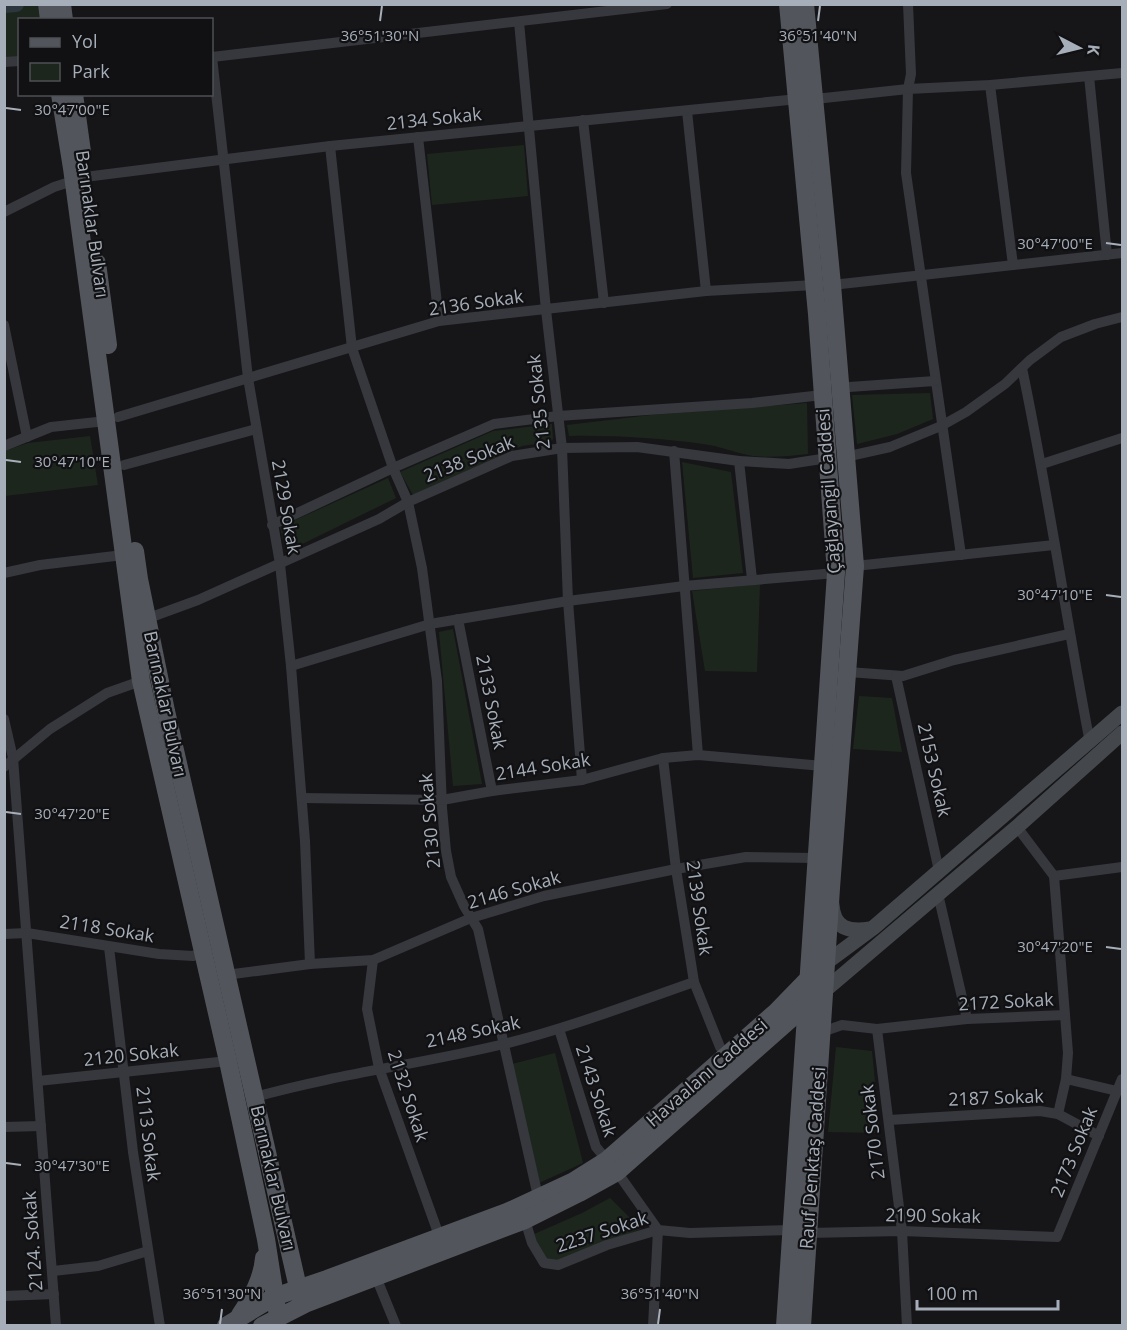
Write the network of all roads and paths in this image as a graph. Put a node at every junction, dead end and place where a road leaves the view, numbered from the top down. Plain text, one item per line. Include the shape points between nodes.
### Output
1 (667, 4) edge
2 (788, 4) edge
3 (805, 4) edge
4 (908, 4) edge
5 (519, 22) junction
6 (213, 57) edge
7 (213, 67) edge
8 (1122, 73) edge
9 (1089, 76) junction
10 (990, 85) junction
11 (908, 89) junction
12 (60, 96) edge
13 (74, 96) edge
14 (807, 99) junction
15 (687, 111) junction
16 (583, 120) junction
17 (528, 127) junction
18 (418, 137) junction
19 (330, 146) junction
20 (222, 159) junction
21 (79, 178) junction
22 (4, 212) edge
23 (1122, 253) edge
24 (1107, 255) junction
25 (1013, 265) junction
26 (921, 275) junction
27 (823, 285) junction
28 (706, 291) junction
29 (604, 303) junction
30 (546, 310) junction
31 (1122, 317) edge
32 (439, 321) junction
33 (4, 325) edge
34 (352, 348) junction
35 (1022, 368) junction
36 (249, 378) junction
37 (935, 381) junction
38 (849, 387) dead end
39 (822, 394) junction
40 (558, 416) junction
41 (112, 419) junction
42 (941, 426) junction
43 (256, 429) junction
44 (27, 437) junction
45 (1122, 438) edge
46 (4, 446) edge
47 (562, 448) junction
48 (674, 451) junction
49 (837, 458) junction
50 (739, 461) junction
51 (1042, 464) junction
52 (124, 465) junction
53 (393, 468) junction
54 (408, 502) junction
55 (272, 525) junction
56 (1054, 545) junction
57 (123, 555) junction
58 (961, 555) junction
59 (280, 564) junction
60 (855, 566) junction
61 (4, 573) edge
62 (836, 573) junction
63 (752, 579) junction
64 (684, 586) junction
65 (568, 602) junction
66 (146, 619) junction
67 (458, 619) junction
68 (430, 624) junction
69 (1069, 634) junction
70 (291, 666) junction
71 (848, 672) junction
72 (896, 676) junction
73 (141, 681) junction
74 (1122, 714) edge
75 (4, 719) edge
76 (1122, 733) edge
77 (1090, 743) junction
78 (698, 754) junction
79 (13, 758) junction
80 (663, 758) junction
81 (823, 766) junction
82 (4, 767) edge
83 (582, 780) junction
84 (492, 791) junction
85 (302, 798) junction
86 (442, 800) junction
87 (1017, 827) junction
88 (816, 858) junction
89 (1122, 867) edge
90 (676, 869) junction
91 (939, 871) junction
92 (1054, 876) junction
93 (831, 888) junction
94 (938, 894) junction
95 (471, 918) junction
96 (873, 928) junction
97 (27, 933) junction
98 (4, 934) edge
99 (810, 945) junction
100 (109, 947) junction
101 (204, 952) junction
102 (373, 960) junction
103 (827, 962) junction
104 (310, 964) junction
105 (850, 971) junction
106 (226, 975) junction
107 (807, 979) junction
108 (694, 982) junction
109 (824, 991) junction
110 (806, 1005) junction
111 (777, 1011) junction
112 (1065, 1015) junction
113 (967, 1019) junction
114 (559, 1029) junction
115 (877, 1029) junction
116 (772, 1034) junction
117 (822, 1035) junction
118 (503, 1044) junction
119 (803, 1051) junction
120 (727, 1056) junction
121 (228, 1061) junction
122 (379, 1068) junction
123 (124, 1072) junction
124 (1066, 1079) junction
125 (1122, 1079) edge
126 (38, 1082) junction
127 (1117, 1091) junction
128 (255, 1097) junction
129 (1058, 1114) junction
130 (889, 1120) junction
131 (41, 1126) junction
132 (4, 1127) edge
133 (1099, 1136) junction
134 (612, 1166) junction
135 (540, 1205) junction
136 (525, 1220) junction
137 (658, 1230) junction
138 (902, 1231) junction
139 (800, 1232) junction
140 (1057, 1238) joint
141 (266, 1239) junction
142 (442, 1244) junction
143 (148, 1251) junction
144 (292, 1261) junction
145 (53, 1271) junction
146 (376, 1277) junction
147 (327, 1279) junction
148 (54, 1294) junction
149 (4, 1296) edge
150 (274, 1297) junction
151 (300, 1297) junction
152 (270, 1321) edge
153 (232, 1322) edge
154 (56, 1326) edge
155 (160, 1326) edge
156 (396, 1326) edge
157 (653, 1326) edge
158 (785, 1326) edge
159 (802, 1326) edge
160 (907, 1326) edge

1 - 5 street
2 - 14 main road, Çağlayangil Caddesi
3 - 14 main road, Çağlayangil Caddesi
4 - 11 street
5 - 6 street
5 - 17 street, 2135 Sokak
7 - 20 street, 2129 Sokak
8 - 9 street, 2134 Sokak
9 - 10 street, 2134 Sokak
9 - 24 street
10 - 11 street, 2134 Sokak
10 - 25 street
11 - 14 street, 2134 Sokak
11 - 26 street via 906,173
12 - 21 main road
13 - 21 main road, Barınaklar Bulvarı
14 - 15 street, 2134 Sokak
14 - 27 main road, Çağlayangil Caddesi
15 - 16 street, 2134 Sokak
15 - 28 street
16 - 17 street, 2134 Sokak
16 - 29 street
17 - 18 street, 2134 Sokak
17 - 30 street, 2135 Sokak
18 - 19 street, 2134 Sokak
18 - 32 street
19 - 20 street, 2134 Sokak
19 - 34 street, 2130 Sokak
20 - 21 street, 2134 Sokak
20 - 36 street, 2129 Sokak
21 - 22 street, 2134 Sokak
21 - 41 main road, Barınaklar Bulvarı
23 - 24 street, 2136 Sokak
24 - 25 street, 2136 Sokak
25 - 26 street, 2136 Sokak
26 - 27 street, 2136 Sokak
26 - 37 street
27 - 28 street, 2136 Sokak
27 - 39 main road, Çağlayangil Caddesi
27 - 49 main road, Çağlayangil Caddesi
28 - 29 street, 2136 Sokak
29 - 30 street, 2136 Sokak
30 - 32 street, 2136 Sokak
30 - 40 street, 2135 Sokak
31 - 35 street, 2138 Sokak via 1062,337
32 - 34 street, 2136 Sokak
33 - 44 street
34 - 36 street, 2136 Sokak
34 - 53 street, 2130 Sokak
35 - 42 street, 2138 Sokak via 966,412
35 - 51 street
36 - 41 street, 2136 Sokak
36 - 43 street, 2129 Sokak
37 - 38 street
37 - 42 street
39 - 40 street via 752,403
39 - 49 main road, Çağlayangil Caddesi
40 - 47 street, 2135 Sokak
40 - 53 street via 494,424
41 - 44 street, 2136 Sokak via 51,427
41 - 52 main road, Barınaklar Bulvarı
41 - 57 main road, Barınaklar Bulvarı
42 - 49 street, 2138 Sokak via 890,447
42 - 58 street
43 - 52 street
43 - 55 street, 2129 Sokak
44 - 46 street, 2136 Sokak
45 - 51 street
47 - 48 street, 2138 Sokak via 637,447
47 - 54 street, 2138 Sokak via 512,456
47 - 65 street, 2135 Sokak
48 - 50 street, 2138 Sokak
48 - 64 street
49 - 50 street, 2138 Sokak via 789,464
49 - 60 main road, Çağlayangil Caddesi
49 - 62 main road, Çağlayangil Caddesi
50 - 63 street
51 - 56 street
52 - 66 main road, Barınaklar Bulvarı
53 - 54 street, 2130 Sokak
53 - 55 street
54 - 59 street, 2138 Sokak
54 - 68 street, 2130 Sokak
55 - 59 street, 2129 Sokak
56 - 58 street
56 - 69 street
57 - 61 street
57 - 73 main road, Barınaklar Bulvarı
58 - 60 street
59 - 66 street, 2138 Sokak
59 - 70 street, 2129 Sokak
60 - 71 main road, Çağlayangil Caddesi
62 - 63 street
62 - 81 main road, Çağlayangil Caddesi
63 - 64 street
64 - 65 street
64 - 78 street
65 - 67 street
65 - 83 street, 2135 Sokak
66 - 106 main road, Barınaklar Bulvarı
67 - 68 street
67 - 84 street, 2133 Sokak
68 - 70 street
68 - 86 street, 2130 Sokak
69 - 72 street
69 - 77 street
70 - 85 street, 2129 Sokak
71 - 72 street
71 - 93 main road, Çağlayangil Caddesi
72 - 91 street, 2153 Sokak
73 - 79 street via 107,693
73 - 101 main road, Barınaklar Bulvarı
74 - 77 street, Havaalanı Caddesi
75 - 79 street, 2124. Sokak
76 - 87 street, Havaalanı Caddesi
77 - 91 street, Havaalanı Caddesi
78 - 80 street, 2144 Sokak
78 - 81 street, 2144 Sokak
79 - 82 street
79 - 97 street, 2124. Sokak
80 - 83 street, 2144 Sokak
80 - 90 street, 2139 Sokak
81 - 88 main road, Çağlayangil Caddesi
83 - 84 street, 2144 Sokak
84 - 86 street, 2144 Sokak
85 - 86 street, 2144 Sokak
85 - 104 street, 2129 Sokak
86 - 95 street, 2130 Sokak via 451,877
87 - 92 street
87 - 94 street, Havaalanı Caddesi
88 - 90 street, 2146 Sokak via 746,857
88 - 99 main road, Çağlayangil Caddesi
89 - 92 street
90 - 95 street, 2146 Sokak via 544,896
90 - 108 street, 2139 Sokak
91 - 96 street, Havaalanı Caddesi
92 - 112 street, 2172 Sokak
93 - 96 street via 833,915 841,926 851,931
93 - 103 main road, Çağlayangil Caddesi
94 - 105 street, Havaalanı Caddesi
94 - 113 street
95 - 102 street, 2146 Sokak
95 - 118 street, 2130 Sokak via 478,928
96 - 103 street, Havaalanı Caddesi
97 - 98 street, 2118 Sokak
97 - 100 street, 2118 Sokak
97 - 126 street, 2124. Sokak
99 - 107 main road, Çağlayangil Caddesi
99 - 111 main road
100 - 101 street, 2118 Sokak via 193,956
100 - 123 street, 2113 Sokak
101 - 121 main road, Barınaklar Bulvarı
102 - 104 street, 2146 Sokak
102 - 122 street, 2132 Sokak via 367,1009
103 - 107 main road, Havaalanı Caddesi
103 - 109 main road, Çağlayangil Caddesi
104 - 106 street, 2146 Sokak
105 - 109 street, Havaalanı Caddesi
105 - 117 street via 831,1000
106 - 128 main road, Barınaklar Bulvarı
107 - 110 main road, Rauf Denktaş Caddesi
107 - 111 main road, Havaalanı Caddesi
108 - 114 street, 2148 Sokak
108 - 120 street, 2139 Sokak
109 - 110 main road, Havaalanı Caddesi
109 - 117 main road, Rauf Denktaş Caddesi
110 - 116 main road, Havaalanı Caddesi
110 - 119 main road, Rauf Denktaş Caddesi
111 - 120 main road, Havaalanı Caddesi
112 - 113 street, 2172 Sokak
112 - 124 street
113 - 115 street, 2172 Sokak
114 - 118 street, 2148 Sokak
114 - 134 street, 2143 Sokak via 596,1147
115 - 117 street, 2172 Sokak via 842,1025
115 - 130 street, 2170 Sokak
116 - 119 main road via 791,1035
116 - 134 main road, Havaalanı Caddesi
117 - 139 main road, Rauf Denktaş Caddesi
118 - 122 street, 2148 Sokak
118 - 135 street, 2130 Sokak
119 - 139 main road, Rauf Denktaş Caddesi
120 - 134 main road, Havaalanı Caddesi
121 - 123 street, 2120 Sokak
121 - 141 main road, Barınaklar Bulvarı
122 - 128 street, 2148 Sokak
122 - 142 street, 2132 Sokak
123 - 126 street, 2120 Sokak
123 - 143 street, 2113 Sokak
124 - 127 street
124 - 129 street
125 - 127 street, 2173 Sokak
126 - 131 street, 2124. Sokak
127 - 133 street, 2173 Sokak
128 - 144 main road, Barınaklar Bulvarı
129 - 130 street, 2187 Sokak via 1040,1111
129 - 133 street, 2187 Sokak
130 - 138 street, 2170 Sokak
131 - 132 street
131 - 145 street, 2124. Sokak
133 - 140 street, 2173 Sokak
134 - 135 main road, Havaalanı Caddesi via 572,1182
134 - 137 street, 2143 Sokak
135 - 136 main road, Havaalanı Caddesi
135 - 142 main road, Havaalanı Caddesi
136 - 137 street, 2237 Sokak via 544,1263 558,1265
136 - 142 main road, Havaalanı Caddesi
137 - 139 street, 2237 Sokak
137 - 157 street
138 - 139 street, 2190 Sokak
138 - 140 street, 2190 Sokak
138 - 160 street, 2170 Sokak
139 - 158 main road, Rauf Denktaş Caddesi
139 - 159 main road, Rauf Denktaş Caddesi
141 - 150 main road
141 - 153 main road via 260,1278
142 - 146 main road, Havaalanı Caddesi
142 - 147 main road, Havaalanı Caddesi
143 - 145 street via 98,1266
143 - 155 street, 2113 Sokak
144 - 147 main road via 307,1278
144 - 151 main road, Barınaklar Bulvarı
145 - 148 street, 2124. Sokak
146 - 151 main road, Havaalanı Caddesi
146 - 156 street
147 - 151 main road, Havaalanı Caddesi
148 - 149 street
148 - 154 street, 2124. Sokak
150 - 151 main road, Havaalanı Caddesi
150 - 152 main road
150 - 153 main road, Havaalanı Caddesi
151 - 152 main road, Havaalanı Caddesi

